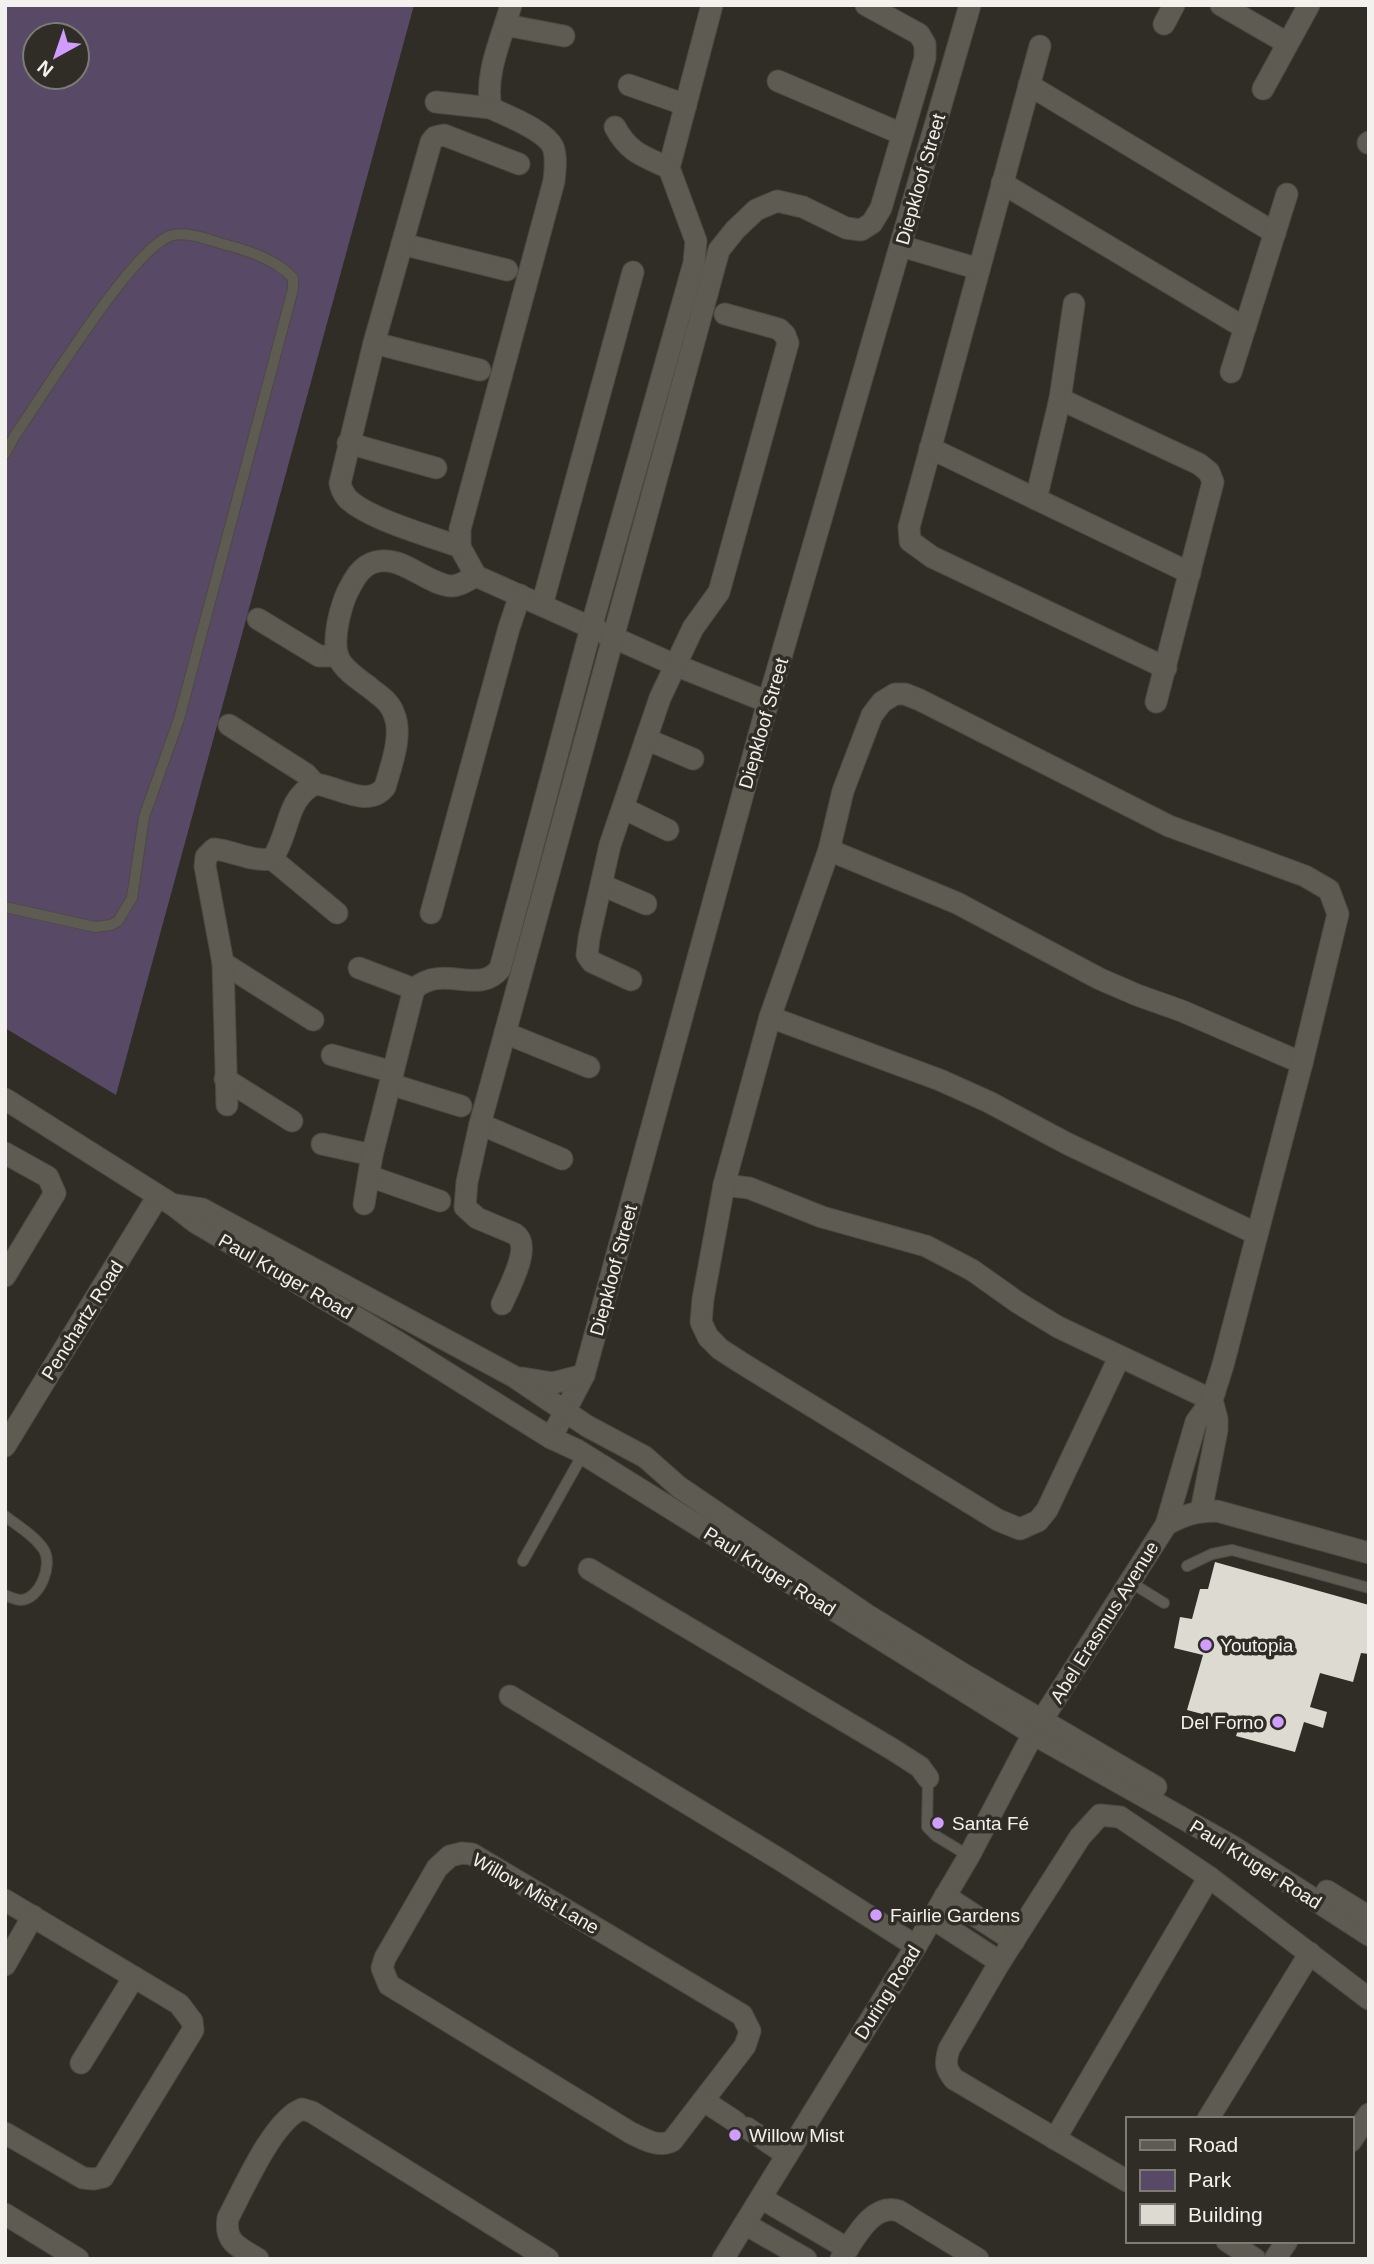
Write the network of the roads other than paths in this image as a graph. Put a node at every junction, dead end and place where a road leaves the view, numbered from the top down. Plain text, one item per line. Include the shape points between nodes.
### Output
1 (866, 5) edge
2 (970, 5) edge
3 (1221, 5) edge
4 (1309, 5) edge
5 (708, 6) edge
6 (508, 15) edge
7 (565, 36) dead end
8 (1287, 43) junction
9 (1040, 46) dead end
10 (778, 81) dead end
11 (629, 85) dead end
12 (1029, 85) junction
13 (1263, 89) dead end
14 (436, 102) dead end
15 (686, 105) junction
16 (491, 108) junction
17 (615, 127) dead end
18 (902, 134) junction
19 (519, 164) dead end
20 (669, 168) junction
21 (1002, 183) junction
22 (1287, 194) dead end
23 (1275, 233) junction
24 (402, 244) junction
25 (901, 246) junction
26 (979, 269) junction
27 (506, 270) dead end
28 (633, 272) dead end
29 (1074, 304) dead end
30 (724, 314) dead end
31 (1245, 328) junction
32 (374, 343) junction
33 (480, 370) dead end
34 (1231, 372) dead end
35 (1060, 399) junction
36 (348, 443) junction
37 (930, 449) junction
38 (5, 454) edge
39 (436, 468) dead end
40 (1036, 499) junction
41 (460, 547) junction
42 (1190, 573) junction
43 (475, 576) junction
44 (520, 595) junction
45 (542, 605) junction
46 (258, 619) dead end
47 (591, 628) junction
48 (613, 636) junction
49 (338, 656) junction
50 (675, 664) junction
51 (1166, 668) junction
52 (768, 702) junction
53 (1156, 702) dead end
54 (229, 725) dead end
55 (646, 739) junction
56 (692, 759) dead end
57 (315, 784) junction
58 (623, 808) junction
59 (668, 830) dead end
60 (829, 850) junction
61 (272, 859) junction
62 (602, 885) junction
63 (646, 904) dead end
64 (5, 907) edge
65 (337, 913) dead end
66 (430, 913) dead end
67 (223, 963) junction
68 (359, 968) dead end
69 (631, 980) dead end
70 (414, 989) junction
71 (770, 1017) junction
72 (313, 1020) dead end
73 (505, 1033) junction
74 (332, 1055) dead end
75 (1302, 1063) junction
76 (589, 1067) dead end
77 (392, 1078) junction
78 (225, 1079) junction
79 (5, 1099) edge
80 (227, 1105) dead end
81 (461, 1106) dead end
82 (292, 1121) dead end
83 (480, 1124) junction
84 (322, 1144) dead end
85 (5, 1153) edge
86 (372, 1155) junction
87 (562, 1159) dead end
88 (369, 1176) junction
89 (724, 1185) junction
90 (166, 1200) junction
91 (440, 1201) dead end
92 (364, 1204) dead end
93 (1256, 1234) junction
94 (5, 1276) edge
95 (502, 1304) dead end
96 (1119, 1358) junction
97 (513, 1376) junction
98 (584, 1376) junction
99 (1212, 1400) junction
100 (567, 1410) junction
101 (13, 1414) edge
102 (551, 1438) junction
103 (6, 1442) edge
104 (583, 1454) junction
105 (1201, 1511) junction
106 (5, 1516) edge
107 (1166, 1525) junction
108 (1369, 1553) edge
109 (523, 1561) dead end
110 (1187, 1566) dead end
111 (589, 1569) dead end
112 (1130, 1582) junction
113 (1369, 1588) edge
114 (6, 1597) edge
115 (1164, 1603) dead end
116 (510, 1696) dead end
117 (1037, 1727) junction
118 (929, 1778) joint
119 (969, 1856) junction
120 (1209, 1877) junction
121 (945, 1896) junction
122 (5, 1900) edge
123 (33, 1916) junction
124 (1369, 1916) edge
125 (932, 1918) junction
126 (1369, 1935) edge
127 (1014, 1941) junction
128 (916, 1946) junction
129 (1310, 1953) junction
130 (1000, 1962) junction
131 (5, 1965) edge
132 (134, 1977) junction
133 (1369, 1999) edge
134 (81, 2063) dead end
135 (704, 2101) junction
136 (1369, 2114) edge
137 (1209, 2117) edge
138 (5, 2133) edge
139 (1055, 2138) junction
140 (1353, 2138) edge
141 (787, 2155) junction
142 (1126, 2180) edge
143 (761, 2198) junction
144 (5, 2214) edge
145 (745, 2224) junction
146 (1230, 2243) edge
147 (1286, 2243) edge
148 (845, 2254) edge
149 (78, 2259) edge
150 (258, 2259) edge
151 (548, 2259) edge
152 (723, 2259) edge
153 (806, 2259) edge
154 (978, 2259) edge
155 (1255, 2259) edge
156 (1275, 2259) edge

1 - 18 street via 919,34 925,44
2 - 25 street, Diepkloof Street
3 - 8 street
4 - 8 street
5 - 15 street
6 - 7 street
6 - 16 street via 488,92
8 - 13 street
9 - 12 street
10 - 18 street
11 - 15 street
12 - 21 street
12 - 23 street
14 - 16 street
15 - 20 street
16 - 41 street via 539,134 552,145 556,161 460,529
17 - 20 street via 624,144
18 - 48 street via 881,208 861,230 846,228 803,206 777,201 757,210 719,250
19 - 24 street via 444,135 435,137
20 - 47 street via 696,241 694,263
21 - 26 street
21 - 31 street
22 - 23 street
23 - 31 street
24 - 27 street
24 - 32 street
25 - 26 street
25 - 52 street, Diepkloof Street
26 - 37 street
28 - 45 street
29 - 35 street
30 - 50 street via 779,329 788,344 719,592
31 - 34 street
32 - 33 street
32 - 36 street
35 - 40 street
35 - 42 street via 1209,472 1213,482
36 - 39 street
36 - 41 street via 340,483 348,500 367,512
37 - 40 street
37 - 51 street via 909,527 910,541 919,550
38 - 64 lane via 99,312 159,241 180,234 239,248 272,262 293,278 178,719 144,817 132,898 118,921 94,927
40 - 42 street
41 - 43 street
42 - 51 street
43 - 44 street
43 - 49 street via 449,586 391,562 376,561 362,569 345,597
44 - 45 street
44 - 66 street
45 - 47 street
46 - 49 street via 319,656
47 - 48 street
47 - 70 street via 500,969 485,980 425,979
48 - 50 street
48 - 73 street
49 - 57 street via 385,699 398,728 380,793 361,797
50 - 52 street
50 - 55 street
51 - 53 street
52 - 98 street, Diepkloof Street
54 - 57 street
55 - 56 street
55 - 58 street
57 - 61 street via 303,789 294,802 284,838
58 - 59 street
58 - 62 street
60 - 71 street
60 - 75 street via 957,903 1100,979
60 - 75 street via 843,791 872,715 895,694 920,700 1169,826 1305,876 1329,890 1338,914
61 - 65 street
61 - 67 street via 214,849 206,857
62 - 63 street
62 - 69 street via 587,955 592,962
67 - 72 street
67 - 78 street
68 - 70 street
70 - 77 street
71 - 89 street
71 - 93 street via 940,1080
73 - 76 street
73 - 83 street
74 - 77 street
75 - 93 street
77 - 81 street
77 - 86 street
78 - 80 street
78 - 82 street
79 - 90 street, Paul Kruger Road
83 - 87 street
83 - 95 street via 465,1207 477,1218 520,1237 522,1243
84 - 86 street
85 - 94 street via 48,1177 55,1193
86 - 88 street
88 - 91 street
88 - 92 street
89 - 96 street via 749,1188 822,1217 926,1246 972,1270 1058,1327
89 - 96 street via 703,1299 701,1322 708,1337 740,1362 1010,1526 1029,1527 1047,1510
90 - 97 street, Paul Kruger Road via 202,1209
90 - 101 street, Penchartz Road
90 - 102 street, Paul Kruger Road
93 - 99 street
96 - 99 street
97 - 98 street via 553,1383
97 - 100 street, Paul Kruger Road
98 - 100 street, Diepkloof Street
99 - 105 street via 1217,1430
99 - 107 street via 1196,1422
100 - 102 street, Diepkloof Street
100 - 117 street, Paul Kruger Road via 645,1457 679,1487
101 - 103 street, Penchartz Road
102 - 104 street, Paul Kruger Road
104 - 109 lane
104 - 117 street, Paul Kruger Road
105 - 107 street, Abel Erasmus Avenue
105 - 108 street, Abel Erasmus Avenue via 1217,1511
106 - 114 lane via 32,1537 47,1557 45,1578 38,1589 20,1601
107 - 112 street, Abel Erasmus Avenue
110 - 113 lane via 1232,1550
111 - 118 street via 892,1749
112 - 115 lane
112 - 117 street, Abel Erasmus Avenue
116 - 128 street
117 - 119 street, During Road
117 - 124 street, Paul Kruger Road via 1114,1762
117 - 126 street, Paul Kruger Road
118 - 119 lane via 927,1827
119 - 121 street, During Road
120 - 127 street via 1120,1817 1100,1815 1080,1837
120 - 129 street
120 - 139 street
121 - 125 street, During Road
121 - 127 street
122 - 123 street
123 - 131 street
123 - 132 street
125 - 128 street, During Road
125 - 130 street
127 - 130 street
128 - 141 street, During Road
129 - 133 street
129 - 137 street
130 - 139 street via 949,2049 946,2070
132 - 134 street
132 - 138 street via 179,2004 193,2030 108,2171 94,2179 83,2178
135 - 135 street, Willow Mist Lane via 672,2141 649,2142 389,1985 385,1958 437,1868 450,1856 472,1854 742,2015 750,2031 748,2041
135 - 141 street
136 - 140 street
139 - 142 street
141 - 143 street, During Road
143 - 145 street, During Road
143 - 148 street
144 - 149 street
145 - 152 street, During Road
145 - 153 street
146 - 155 street
147 - 156 street
148 - 154 street via 875,2214 885,2208
150 - 151 street via 229,2239 228,2218 274,2135 286,2119 302,2109

